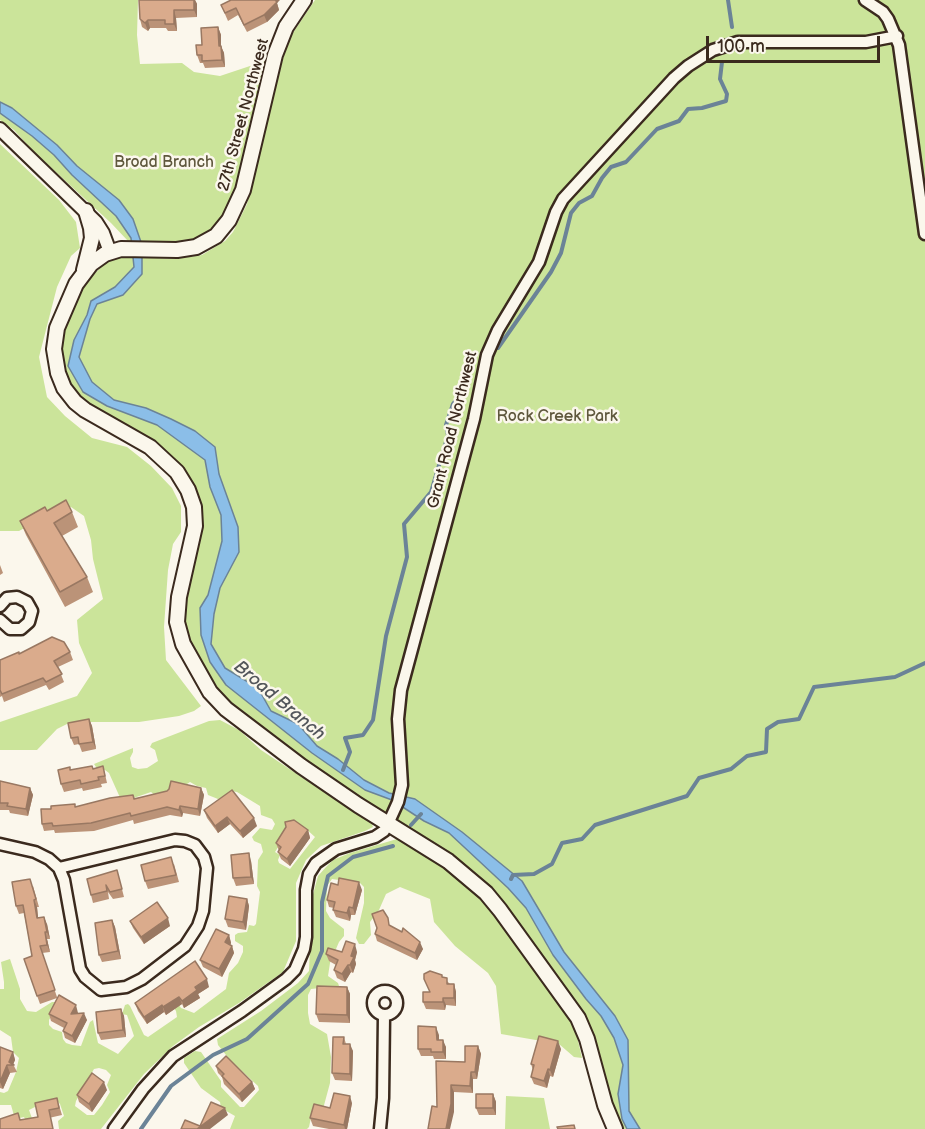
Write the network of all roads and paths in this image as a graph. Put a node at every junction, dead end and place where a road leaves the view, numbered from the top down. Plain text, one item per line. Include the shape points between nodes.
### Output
1 (304, 0) edge
2 (865, 0) edge
3 (897, 36) junction
4 (0, 129) edge
5 (86, 211) junction
6 (925, 234) edge
7 (110, 252) junction
8 (83, 274) junction
9 (0, 606) edge
10 (2, 626) edge
11 (388, 824) junction
12 (0, 844) edge
13 (59, 868) junction
14 (384, 1016) dead end
15 (114, 1129) edge
16 (380, 1129) edge
17 (615, 1129) edge

1 - 7 main road, 27th Street Northwest via 286,27 275,55 243,190 229,220 216,236 201,245 177,250 130,248
2 - 3 street via 883,12
3 - 6 street
3 - 11 street, Grant Road Northwest via 866,42 745,41 713,50 674,78 563,199 539,262 487,355 474,419 401,690 401,791
4 - 5 street
5 - 7 street via 100,227
5 - 8 main road via 92,238
7 - 8 main road via 94,261
8 - 11 main road via 57,328 54,349 58,373 75,402 150,447 177,472 188,490 195,526 177,616 186,651 210,692 226,709 310,773
9 - 10 street via 7,598 17,597 27,602 32,611 29,622 21,629
11 - 15 street via 375,837 336,849 316,862 306,890 304,949 295,970 173,1056
11 - 17 main road via 459,868 500,910 578,1018
12 - 13 street via 35,852
13 - 13 street via 162,842 175,840 195,845 207,868 198,927 185,946 142,979 126,987 101,990 80,969
14 - 16 street

